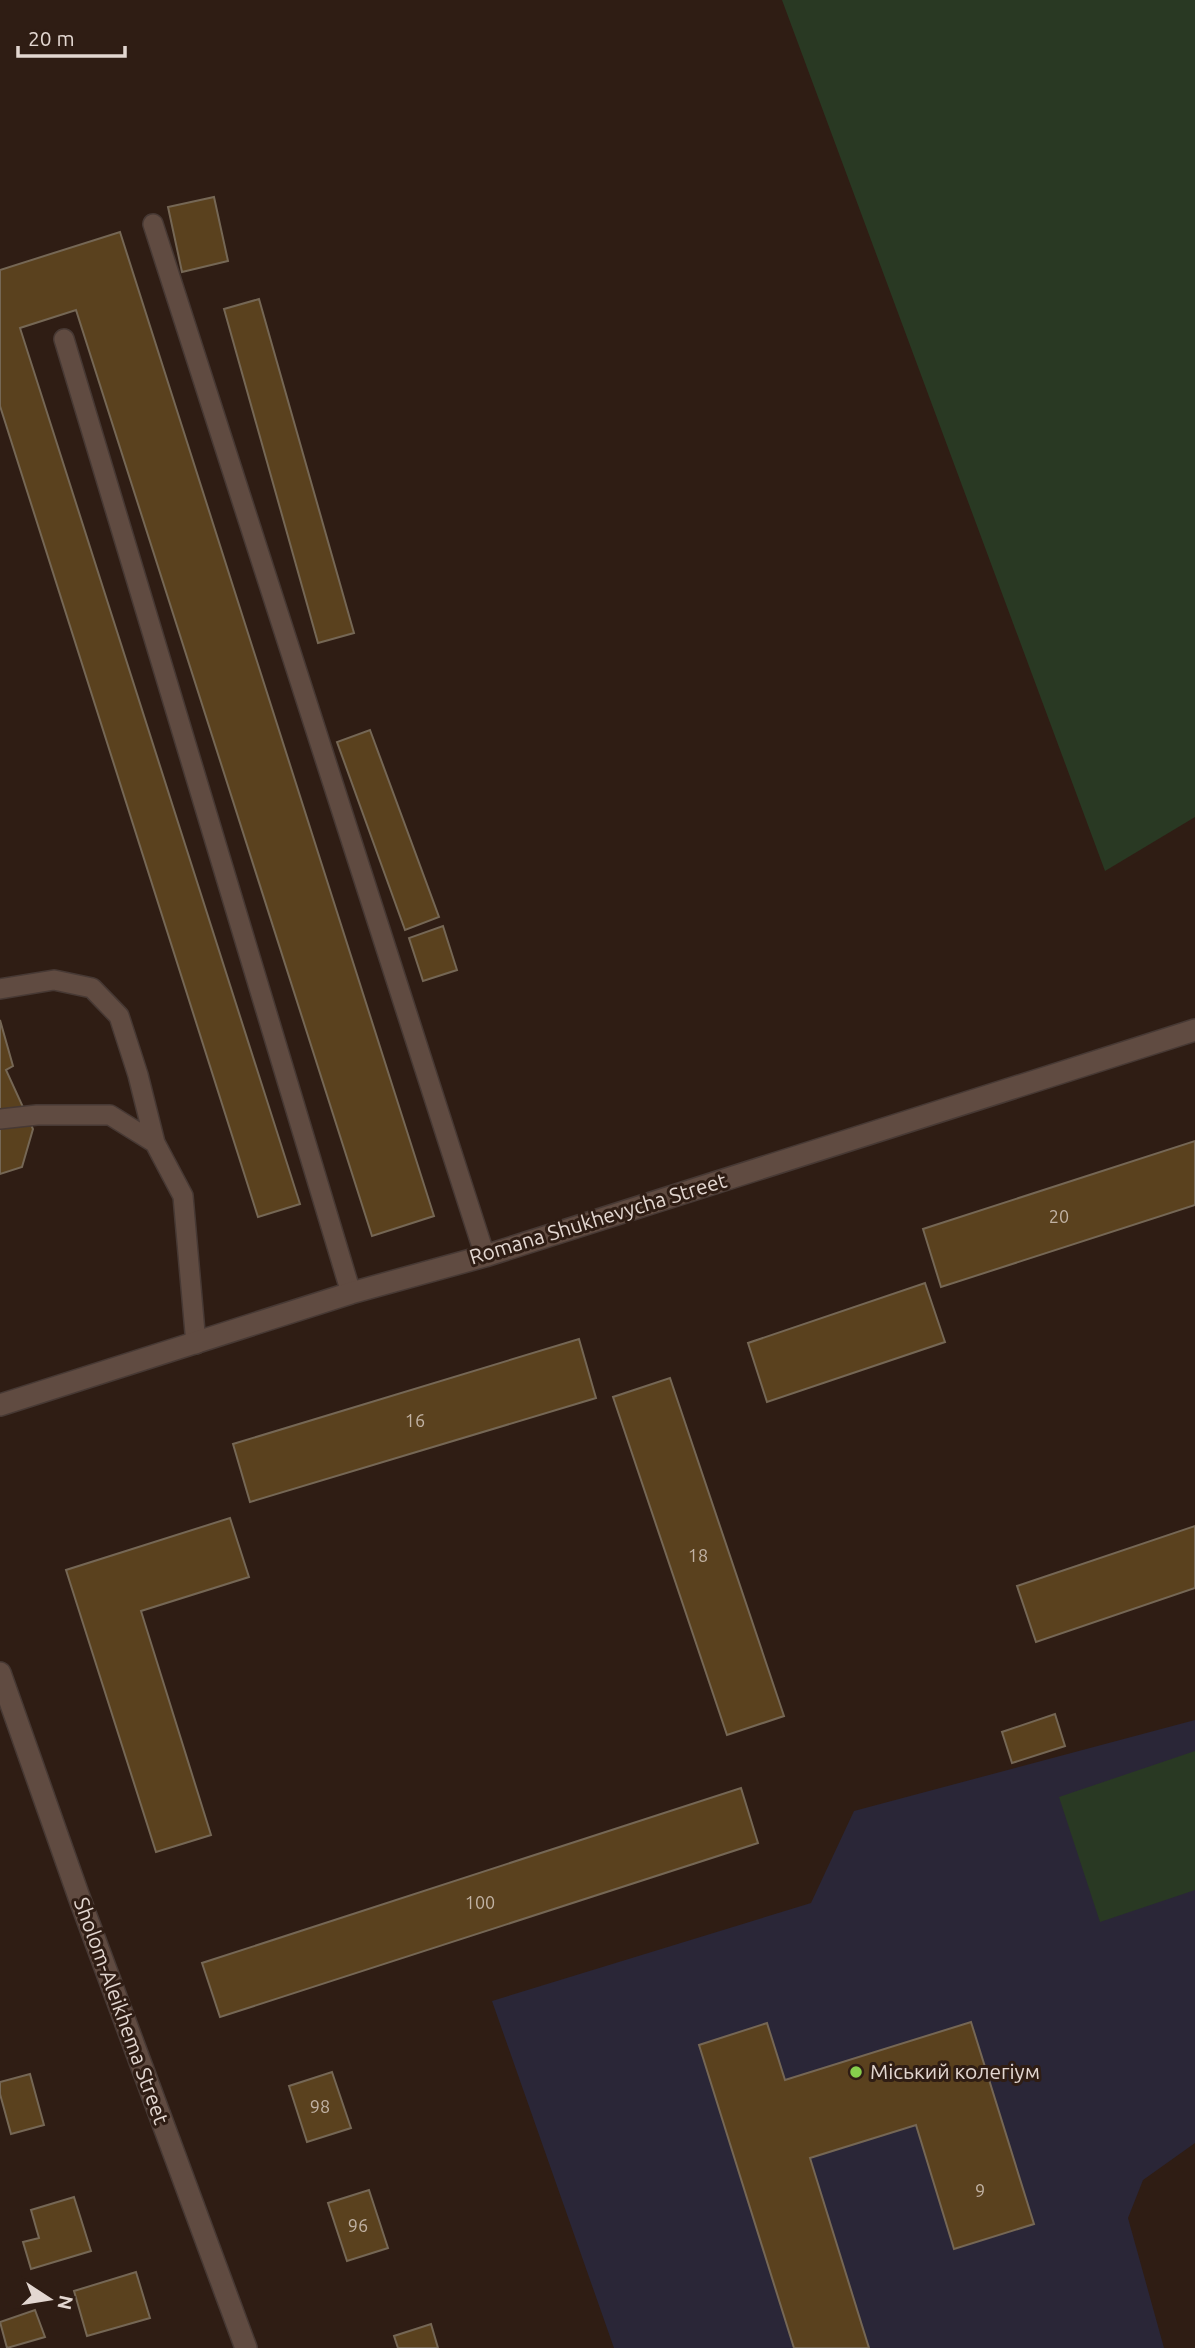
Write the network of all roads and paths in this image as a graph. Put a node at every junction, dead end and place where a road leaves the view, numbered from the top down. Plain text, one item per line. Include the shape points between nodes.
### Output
1 (153, 223) dead end
2 (65, 339) dead end
3 (0, 989) edge
4 (1195, 1030) edge
5 (0, 1119) edge
6 (155, 1143) junction
7 (485, 1256) junction
8 (351, 1293) junction
9 (196, 1345) junction
10 (0, 1405) edge
11 (0, 1673) edge
12 (246, 2348) edge

1 - 7 lane
2 - 8 lane
3 - 6 lane via 54,980 92,988 119,1016
4 - 7 street, Romana Shukhevycha Street
5 - 6 lane via 110,1115
6 - 9 lane via 183,1196
7 - 8 street, Romana Shukhevycha Street
8 - 9 street, Romana Shukhevycha Street
9 - 10 street, Romana Shukhevycha Street
11 - 12 street, Sholom-Aleikhema Street

